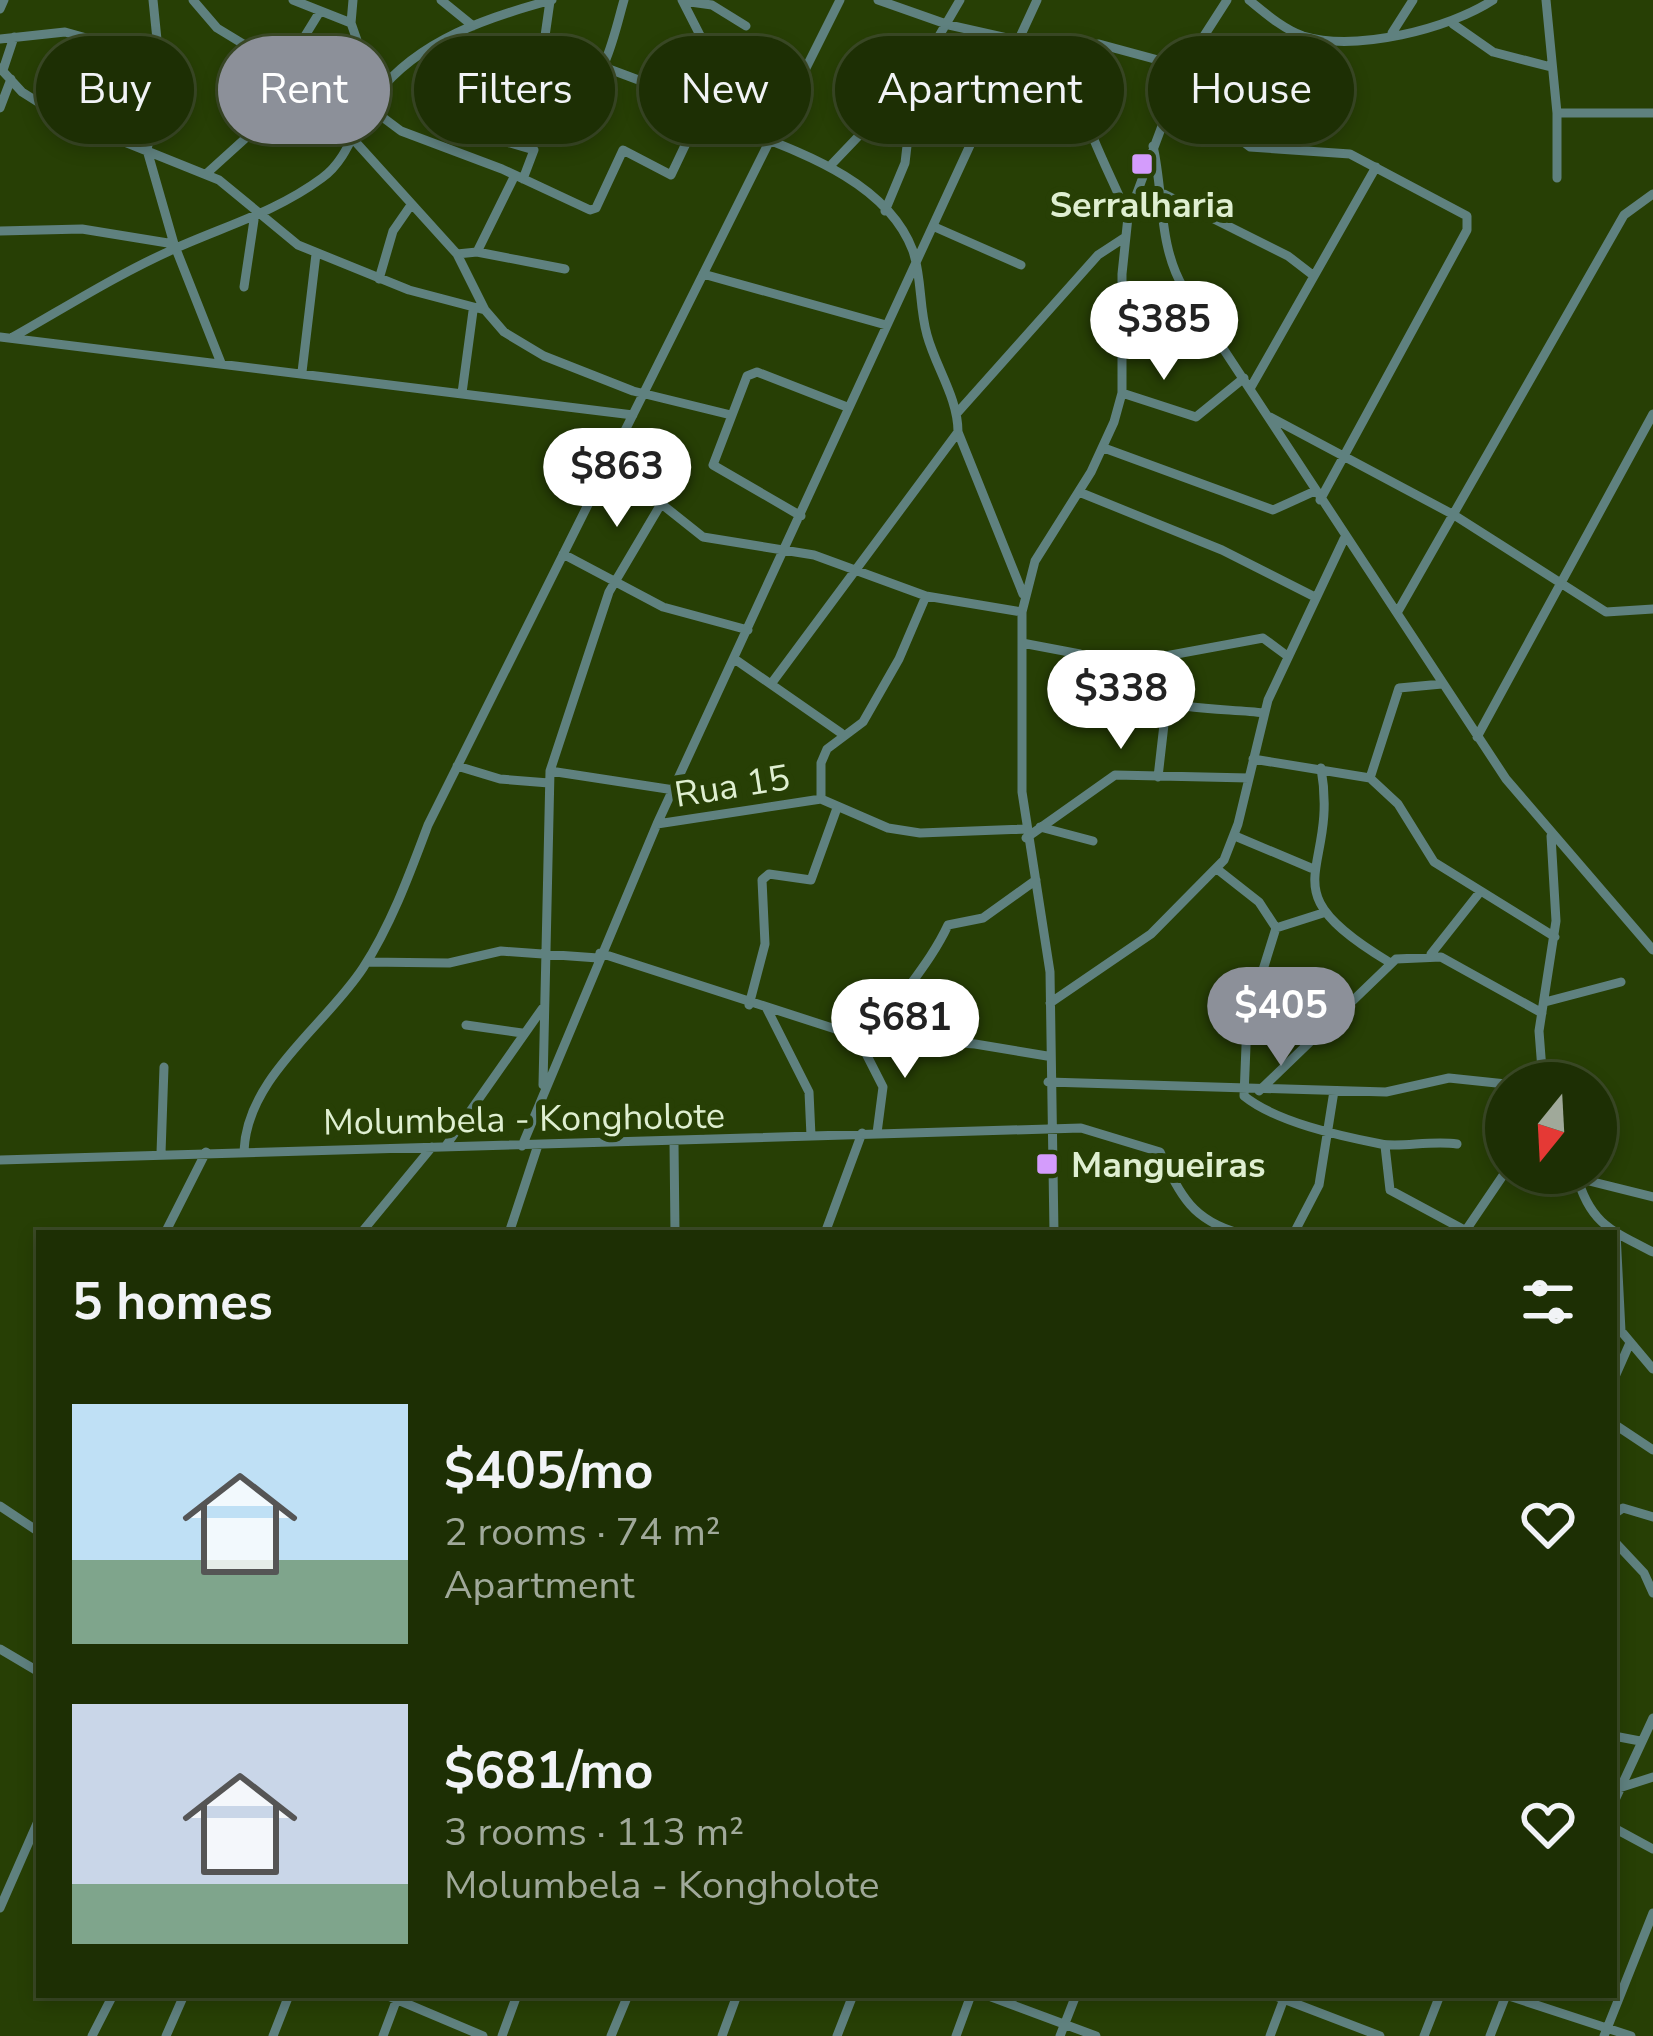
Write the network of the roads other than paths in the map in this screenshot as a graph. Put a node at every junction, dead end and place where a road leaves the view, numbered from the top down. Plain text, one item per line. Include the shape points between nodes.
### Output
1 (4, 0) edge
2 (153, 0) edge
3 (193, 0) edge
4 (293, 0) edge
5 (352, 0) edge
6 (440, 0) edge
7 (497, 0) edge
8 (551, 0) edge
9 (624, 0) edge
10 (682, 0) edge
11 (840, 0) edge
12 (878, 0) edge
13 (960, 0) edge
14 (1037, 0) edge
15 (1227, 0) edge
16 (1249, 0) edge
17 (1413, 0) edge
18 (1493, 0) edge
19 (1546, 0) edge
20 (0, 9) edge
21 (511, 11) junction
22 (319, 13) junction
23 (351, 23) junction
24 (1453, 24) junction
25 (949, 25) junction
26 (472, 26) junction
27 (746, 26) dead end
28 (1392, 33) junction
29 (79, 36) edge
30 (156, 36) edge
31 (231, 36) edge
32 (305, 36) edge
33 (356, 36) edge
34 (545, 36) edge
35 (611, 36) edge
36 (698, 36) edge
37 (942, 36) edge
38 (1002, 36) edge
39 (1023, 36) edge
40 (1204, 36) edge
41 (14, 38) junction
42 (0, 39) edge
43 (811, 54) edge
44 (1550, 67) junction
45 (5, 72) edge
46 (390, 81) edge
47 (0, 108) edge
48 (1557, 113) junction
49 (1653, 113) edge
50 (390, 123) edge
51 (148, 144) edge
52 (239, 144) edge
53 (347, 144) edge
54 (356, 144) edge
55 (514, 144) edge
56 (686, 144) edge
57 (764, 144) edge
58 (778, 144) edge
59 (851, 144) edge
60 (907, 144) edge
61 (975, 144) edge
62 (1098, 144) edge
63 (1152, 144) edge
64 (1152, 144) edge
65 (1246, 144) edge
66 (147, 149) junction
67 (830, 166) junction
68 (1376, 166) junction
69 (206, 173) junction
70 (519, 177) junction
71 (1557, 178) dead end
72 (1164, 194) junction
73 (1653, 194) edge
74 (411, 205) junction
75 (885, 212) junction
76 (1128, 217) junction
77 (255, 218) junction
78 (937, 228) junction
79 (0, 231) edge
80 (1124, 238) junction
81 (175, 246) junction
82 (477, 252) junction
83 (316, 254) junction
84 (458, 254) junction
85 (1021, 265) dead end
86 (917, 266) junction
87 (565, 269) dead end
88 (703, 274) junction
89 (1314, 276) junction
90 (379, 279) junction
91 (244, 287) dead end
92 (479, 310) junction
93 (886, 326) junction
94 (0, 337) edge
95 (13, 338) junction
96 (221, 363) junction
97 (302, 373) junction
98 (1247, 383) junction
99 (643, 392) junction
100 (462, 393) junction
101 (1122, 393) junction
102 (847, 407) junction
103 (958, 412) junction
104 (1653, 414) edge
105 (633, 415) junction
106 (731, 416) junction
107 (1270, 417) junction
108 (958, 432) junction
109 (1104, 448) junction
110 (1344, 453) junction
111 (610, 463) junction
112 (1079, 492) junction
113 (1318, 496) junction
114 (661, 504) junction
115 (1454, 515) junction
116 (801, 516) junction
117 (1344, 539) junction
118 (786, 550) junction
119 (563, 554) junction
120 (858, 568) junction
121 (615, 577) junction
122 (1563, 580) junction
123 (926, 596) junction
124 (1313, 596) junction
125 (1024, 597) junction
126 (1653, 609) edge
127 (1022, 612) junction
128 (1397, 614) junction
129 (748, 630) junction
130 (1022, 643) junction
131 (1286, 655) junction
132 (736, 660) junction
133 (1106, 667) junction
134 (771, 684) junction
135 (1442, 684) junction
136 (1166, 706) junction
137 (1263, 713) junction
138 (841, 734) junction
139 (1477, 737) junction
140 (1252, 759) junction
141 (457, 766) junction
142 (1322, 768) junction
143 (1158, 776) junction
144 (550, 777) junction
145 (1249, 778) junction
146 (1370, 778) junction
147 (674, 790) junction
148 (821, 800) junction
149 (837, 808) junction
150 (657, 824) junction
151 (1040, 827) junction
152 (1026, 833) junction
153 (1235, 836) junction
154 (1551, 836) junction
155 (1093, 841) dead end
156 (1311, 868) junction
157 (1217, 869) junction
158 (1036, 880) junction
159 (1480, 892) junction
160 (1324, 913) junction
161 (1276, 928) junction
162 (1555, 937) junction
163 (1653, 950) edge
164 (1430, 954) junction
165 (545, 955) junction
166 (599, 955) junction
167 (367, 962) junction
168 (1389, 962) junction
169 (1621, 982) dead end
170 (1050, 1004) junction
171 (749, 1005) junction
172 (1543, 1007) junction
173 (542, 1008) junction
174 (767, 1009) junction
175 (466, 1024) dead end
176 (522, 1034) junction
177 (857, 1036) junction
178 (876, 1037) junction
179 (1047, 1056) junction
180 (1543, 1062) edge
181 (164, 1067) dead end
182 (1485, 1081) edge
183 (1048, 1082) junction
184 (1243, 1089) junction
185 (543, 1090) junction
186 (1259, 1091) junction
187 (1334, 1091) junction
188 (1048, 1129) junction
189 (1329, 1129) junction
190 (862, 1133) junction
191 (877, 1133) junction
192 (811, 1136) junction
193 (674, 1143) junction
194 (1457, 1144) dead end
195 (538, 1145) junction
196 (522, 1146) junction
197 (1385, 1146) junction
198 (432, 1147) junction
199 (445, 1147) junction
200 (244, 1151) junction
201 (206, 1152) junction
202 (161, 1153) junction
203 (0, 1160) edge
204 (1617, 1187) edge
205 (1491, 1194) edge
206 (1583, 1194) edge
207 (1653, 1197) edge
208 (167, 1230) edge
209 (364, 1230) edge
210 (510, 1230) edge
211 (675, 1230) edge
212 (826, 1230) edge
213 (1054, 1230) edge
214 (1231, 1230) edge
215 (1296, 1230) edge
216 (1463, 1230) edge
217 (1468, 1230) edge
218 (1612, 1230) edge
219 (1617, 1234) edge
220 (1653, 1252) edge
221 (1617, 1300) edge
222 (1629, 1345) junction
223 (1653, 1369) edge
224 (1617, 1372) edge
225 (1617, 1426) edge
226 (1653, 1450) edge
227 (0, 1506) edge
228 (1617, 1513) edge
229 (1653, 1517) edge
230 (36, 1530) edge
231 (1617, 1543) edge
232 (1653, 1593) edge
233 (0, 1649) edge
234 (36, 1670) edge
235 (1653, 1718) edge
236 (1617, 1737) edge
237 (1640, 1741) junction
238 (1653, 1777) edge
239 (1619, 1788) junction
240 (1617, 1794) edge
241 (36, 1826) edge
242 (1617, 1830) edge
243 (1653, 1849) edge
244 (0, 1908) edge
245 (1653, 1913) edge
246 (111, 1998) edge
247 (183, 1998) edge
248 (288, 1998) edge
249 (394, 1998) edge
250 (396, 1998) edge
251 (516, 1998) edge
252 (627, 1998) edge
253 (736, 1998) edge
254 (852, 1998) edge
255 (970, 1998) edge
256 (993, 1998) edge
257 (1075, 1998) edge
258 (1280, 1998) edge
259 (1286, 1998) edge
260 (1439, 1998) edge
261 (1505, 1998) edge
262 (1514, 1998) edge
263 (1062, 2030) edge
264 (1606, 2032) edge
265 (92, 2036) edge
266 (166, 2036) edge
267 (273, 2036) edge
268 (382, 2036) edge
269 (483, 2036) edge
270 (502, 2036) edge
271 (611, 2036) edge
272 (722, 2036) edge
273 (837, 2036) edge
274 (956, 2036) edge
275 (1096, 2036) edge
276 (1270, 2036) edge
277 (1380, 2036) edge
278 (1424, 2036) edge
279 (1490, 2036) edge
280 (1631, 2036) edge

1 - 20 street
2 - 30 street
3 - 31 street
4 - 22 street
5 - 23 street
6 - 26 street
7 - 21 street
8 - 21 street
8 - 34 street
9 - 35 street
10 - 27 street via 712,5
10 - 36 street
11 - 43 street
12 - 25 street
13 - 25 street
14 - 39 street
15 - 40 street
16 - 28 street via 1302,35
17 - 28 street
18 - 24 street
19 - 44 street
21 - 26 street
22 - 23 street
22 - 32 street
23 - 33 street
24 - 28 street
24 - 44 street via 1492,52
25 - 37 street
25 - 38 street
26 - 46 street via 412,59
29 - 41 street
41 - 42 street
41 - 45 street
44 - 48 street
45 - 47 street
45 - 66 street via 59,116
48 - 49 street
48 - 71 street
50 - 70 street
51 - 66 street
52 - 69 street
53 - 77 street via 324,178
54 - 74 street
55 - 70 street via 534,150
56 - 70 street via 671,175 623,150 593,210
57 - 88 street
58 - 67 street
59 - 67 street
60 - 75 street
61 - 78 street
62 - 76 street
63 - 76 street
64 - 72 street
65 - 68 street via 1340,152
66 - 69 street
66 - 81 street
67 - 75 street
68 - 89 street
68 - 110 street via 1468,222
69 - 77 street
70 - 82 street
72 - 89 street
72 - 98 street via 1172,267
73 - 115 street via 1624,214
74 - 84 street
74 - 90 street via 393,231
75 - 86 street via 904,231
76 - 80 street
77 - 81 street
77 - 83 street
77 - 91 street
78 - 85 street
78 - 86 street
79 - 81 street via 82,229
80 - 101 street
80 - 103 street via 1098,255
81 - 95 street
81 - 96 street
82 - 84 street
82 - 87 street
83 - 90 street
83 - 97 street
84 - 92 street
86 - 93 street
86 - 103 street via 925,326
88 - 93 street
88 - 99 street
89 - 98 street
90 - 92 street
92 - 99 street via 544,356
92 - 100 street
93 - 102 street
94 - 95 street
95 - 96 street
96 - 97 street
97 - 100 street
98 - 101 street via 1196,417
98 - 107 street
99 - 105 street
99 - 106 street
100 - 105 street
101 - 109 street
102 - 106 street via 757,371 747,376
102 - 116 street
103 - 108 street
104 - 122 street
105 - 111 street
106 - 116 street via 713,465
107 - 110 street
107 - 113 street
108 - 120 street
108 - 125 street
109 - 112 street
109 - 113 street via 1273,510
110 - 113 street
110 - 115 street
111 - 114 street
111 - 119 street
112 - 124 street
112 - 125 street via 1035,561
113 - 117 street
114 - 118 street via 704,537
114 - 121 street
115 - 122 street
115 - 128 street
116 - 118 street
117 - 124 street
117 - 128 street
118 - 120 street
118 - 129 street
119 - 121 street
119 - 141 street
120 - 123 street
120 - 134 street
121 - 129 street via 663,607
121 - 144 street via 563,716
122 - 126 street via 1606,611
122 - 139 street
123 - 127 street
123 - 138 street via 863,722
124 - 131 street
125 - 127 street
127 - 130 street
128 - 135 street
129 - 132 street
130 - 133 street
130 - 152 street
131 - 133 street via 1263,638
131 - 137 street
132 - 134 street
132 - 147 street
133 - 136 street via 1117,684
134 - 138 street
135 - 139 street
135 - 146 street via 1399,688
136 - 137 street
136 - 143 street
137 - 140 street
138 - 148 street via 820,764
139 - 154 street
140 - 142 street
140 - 145 street
141 - 144 street via 500,779
141 - 167 street
142 - 146 street
142 - 156 street via 1326,815
143 - 145 street
143 - 151 street via 1108,778
144 - 147 street
144 - 165 street
145 - 153 street
146 - 159 street via 1397,804 1429,858
147 - 150 street
148 - 149 street, Rua 15
148 - 150 street, Rua 15
149 - 152 street, Rua 15 via 920,833
149 - 171 street via 811,880 761,880 765,944
150 - 166 street
151 - 152 street
151 - 155 street
152 - 158 street
153 - 156 street
153 - 157 street
154 - 162 street
154 - 163 street
156 - 160 street
157 - 161 street via 1259,902
157 - 170 street via 1151,934
158 - 170 street
158 - 178 street via 983,918 948,926
159 - 162 street
159 - 164 street
160 - 161 street
160 - 168 street
161 - 184 street via 1247,1021
162 - 172 street
164 - 168 street
164 - 172 street
165 - 166 street
165 - 167 street
165 - 173 street
166 - 171 street
166 - 185 street
167 - 200 street via 280,1067 247,1123
168 - 186 street
169 - 172 street
170 - 179 street
171 - 174 street
172 - 180 street
173 - 176 street
173 - 185 street
174 - 177 street
174 - 192 street via 809,1092
175 - 176 street
176 - 199 street
177 - 178 street
177 - 191 street via 883,1087
178 - 179 street
179 - 183 street
181 - 202 street
182 - 187 street
183 - 184 street
183 - 188 street
184 - 186 street
184 - 189 street via 1253,1102
185 - 196 street
186 - 187 street
187 - 189 street
188 - 191 street, Molumbela - Kongholote
188 - 213 street
188 - 214 street, Molumbela - Kongholote via 1081,1128 1156,1149 1186,1205
189 - 197 street
189 - 215 street via 1319,1185
190 - 191 street, Molumbela - Kongholote
190 - 192 street, Molumbela - Kongholote
190 - 212 street
192 - 193 street, Molumbela - Kongholote
193 - 195 street, Molumbela - Kongholote
193 - 211 street
194 - 197 street
195 - 196 street, Molumbela - Kongholote
195 - 210 street
196 - 199 street, Molumbela - Kongholote
197 - 216 street via 1390,1190
198 - 199 street, Molumbela - Kongholote
198 - 200 street, Molumbela - Kongholote
198 - 209 street
200 - 201 street, Molumbela - Kongholote
201 - 202 street, Molumbela - Kongholote
201 - 208 street
202 - 203 street, Molumbela - Kongholote
204 - 207 street
205 - 217 street
206 - 218 street
219 - 220 street
221 - 222 street
222 - 223 street
222 - 224 street
225 - 226 street
227 - 230 street
228 - 229 street
231 - 232 street
233 - 234 street
235 - 237 street
236 - 237 street
237 - 239 street
238 - 239 street
239 - 240 street
241 - 244 street
242 - 243 street
245 - 264 street
246 - 265 street
247 - 266 street
248 - 267 street
249 - 268 street
250 - 269 street
251 - 270 street
252 - 271 street
253 - 272 street
254 - 273 street
255 - 274 street
256 - 263 street
257 - 263 street
258 - 276 street
259 - 277 street
260 - 278 street
261 - 279 street
262 - 264 street
263 - 275 street
264 - 280 street

